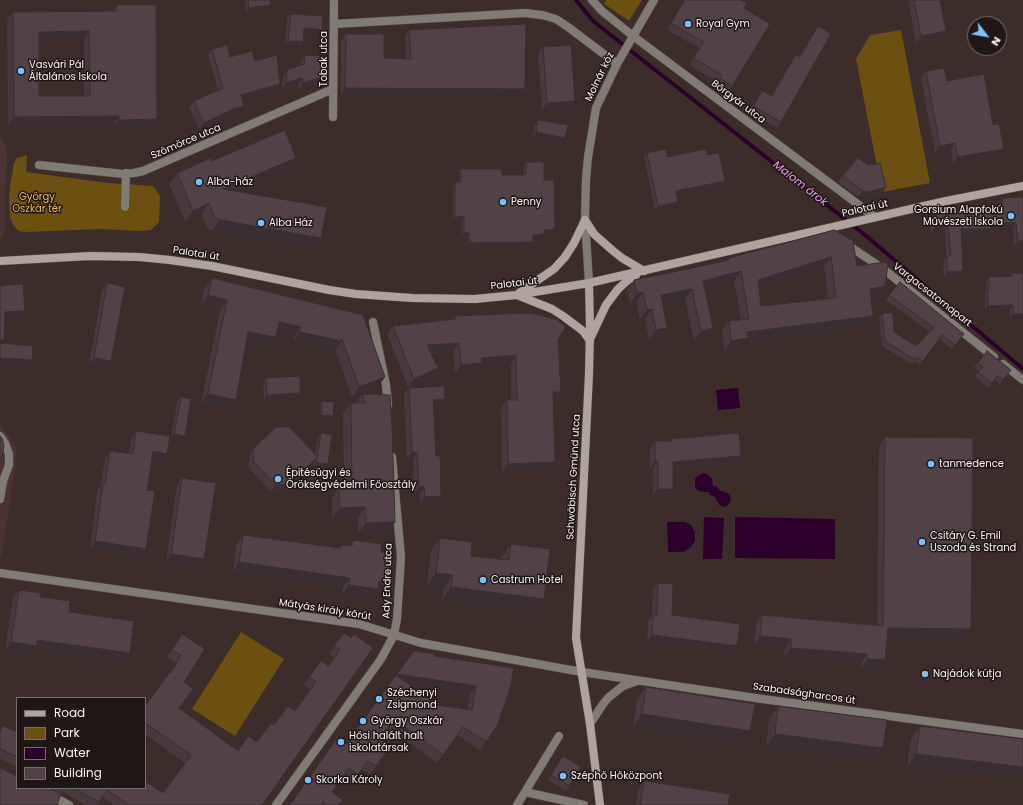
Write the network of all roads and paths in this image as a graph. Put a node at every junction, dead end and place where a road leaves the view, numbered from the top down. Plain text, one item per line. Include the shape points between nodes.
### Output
1 (334, 0) edge
2 (592, 0) edge
3 (654, 0) edge
4 (334, 24) junction
5 (631, 40) junction
6 (616, 64) junction
7 (333, 89) junction
8 (333, 118) dead end
9 (39, 165) dead end
10 (126, 174) junction
11 (1023, 186) edge
12 (125, 207) dead end
13 (871, 218) junction
14 (585, 220) junction
15 (826, 229) junction
16 (0, 261) edge
17 (644, 271) junction
18 (588, 283) junction
19 (516, 295) junction
20 (373, 322) dead end
21 (590, 341) junction
22 (1023, 380) edge
23 (389, 415) edge
24 (0, 436) edge
25 (391, 445) edge
26 (0, 499) edge
27 (0, 573) edge
28 (394, 635) junction
29 (582, 672) junction
30 (640, 680) junction
31 (590, 724) junction
32 (1023, 734) edge
33 (558, 736) dead end
34 (39, 789) edge
35 (525, 792) junction
36 (69, 805) edge
37 (276, 805) edge
38 (517, 805) edge
39 (584, 805) edge
40 (600, 805) edge

1 - 4 street, Tobak utca
2 - 5 street, Bőrgyár utca
3 - 5 street, Molnár köz
4 - 6 street via 525,13 542,15 556,19
4 - 7 street, Tobak utca
5 - 6 street, Molnár köz
5 - 13 street, Bőrgyár utca
6 - 14 street, Molnár köz via 596,108 588,157
7 - 8 street, Tobak utca
7 - 10 street, Szömörce utca via 143,171
9 - 10 street, Szömörce utca
10 - 12 street
11 - 13 main road, Palotai út
13 - 15 main road, Palotai út
14 - 17 main road via 594,234 612,250
14 - 18 street
14 - 19 main road via 574,243 557,265
15 - 17 main road, Palotai út
15 - 22 street, Vargacsatornapart via 882,268
16 - 19 main road, Palotai út via 90,256 138,257 212,266 356,294 450,300
17 - 18 main road, Palotai út
17 - 21 main road via 618,289 606,305
18 - 19 main road, Palotai út
18 - 21 main road, Schwäbisch Gmünd utca
19 - 21 main road via 552,309 583,331
20 - 23 street via 386,385
21 - 29 main road, Schwäbisch Gmünd utca via 576,638
24 - 26 street via 9,454 9,465
25 - 28 street, Ady Endre utca via 401,557
27 - 28 street, Mátyás király körút via 359,624
28 - 29 street, Mátyás király körút via 421,643
28 - 37 street, Ady Endre utca via 381,660
29 - 30 street, Szabadságharcos út
29 - 31 main road
30 - 31 street via 623,686 610,697
30 - 32 street, Szabadságharcos út
31 - 40 main road
33 - 35 street
34 - 36 street
35 - 38 street
35 - 39 street

